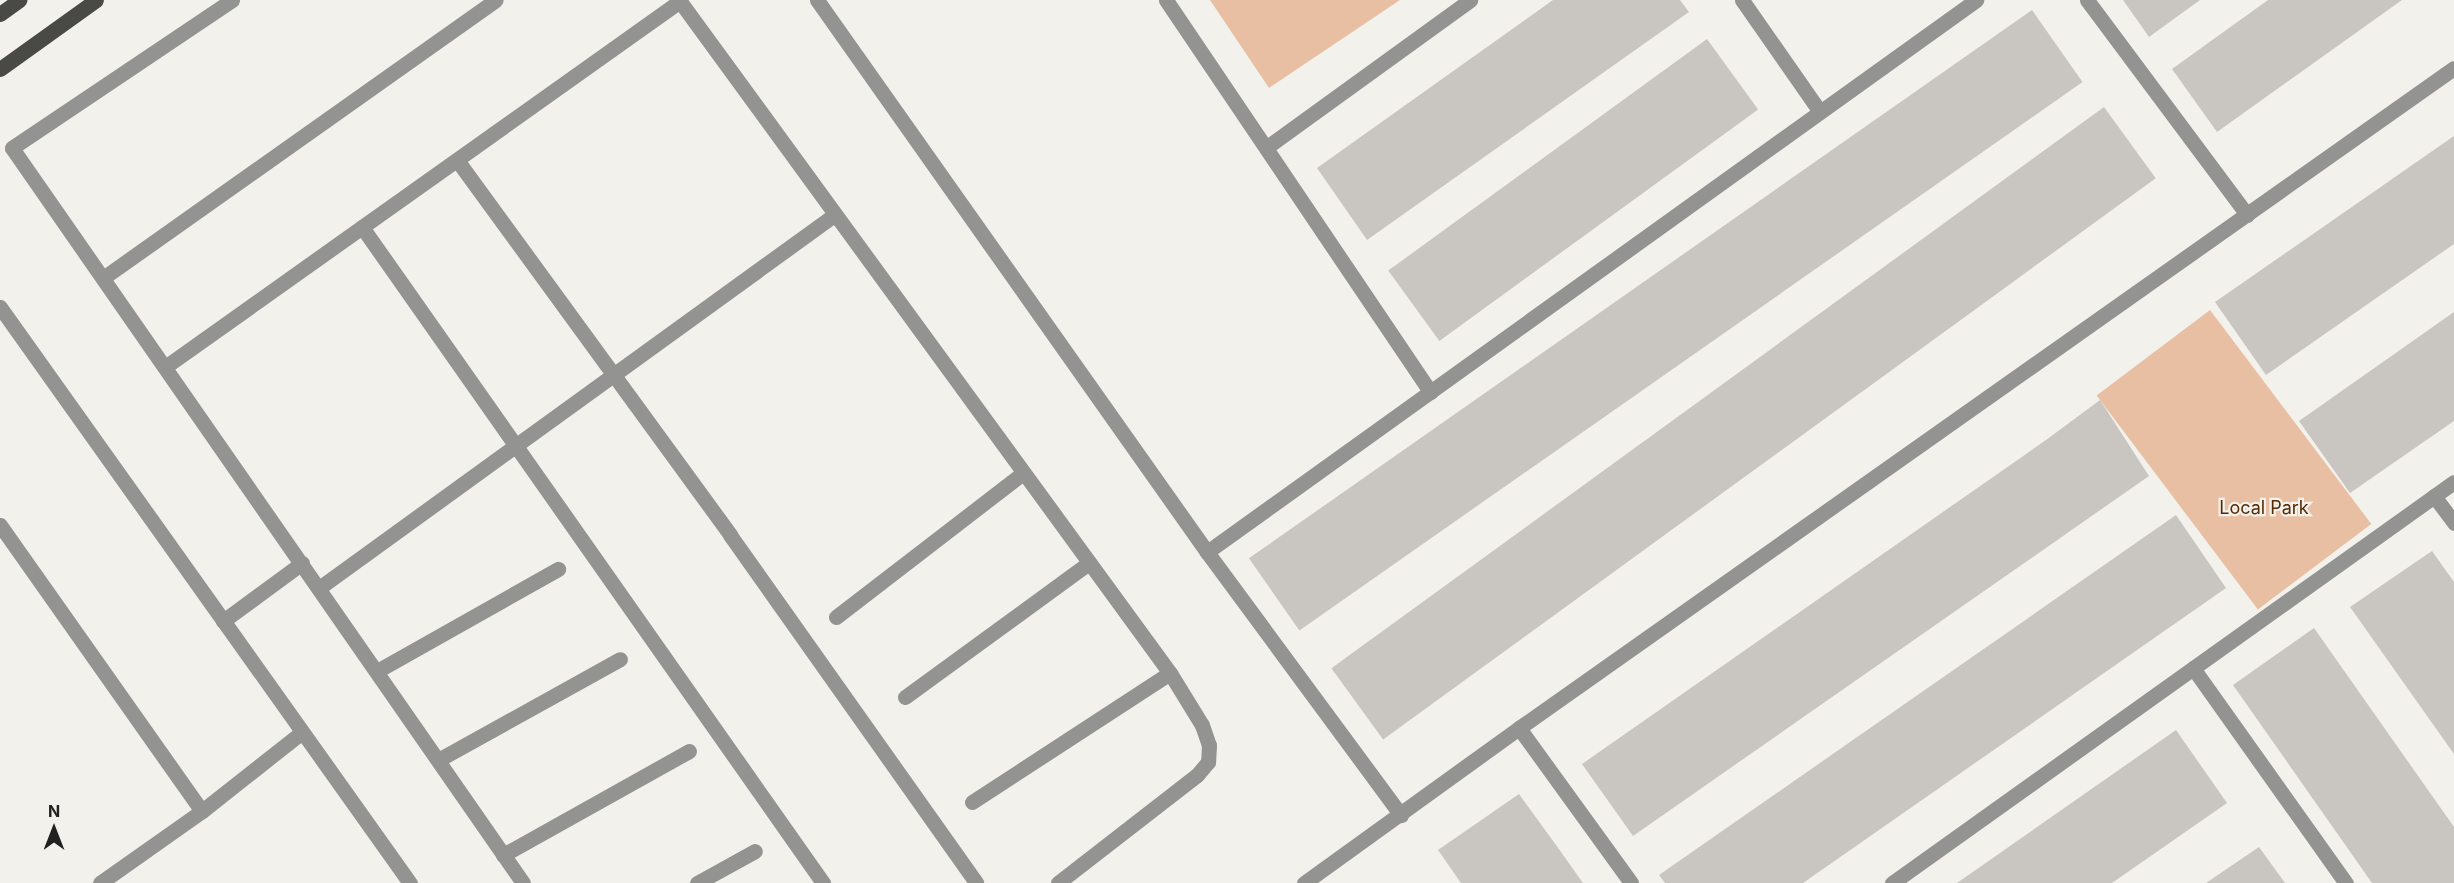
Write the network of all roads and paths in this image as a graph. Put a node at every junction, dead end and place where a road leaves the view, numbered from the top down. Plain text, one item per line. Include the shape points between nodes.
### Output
1 (19, 0) edge
2 (96, 0) edge
3 (232, 0) edge
4 (496, 0) edge
5 (818, 0) edge
6 (1166, 0) edge
7 (1470, 0) edge
8 (1742, 0) edge
9 (1976, 0) edge
10 (2086, 0) edge
11 (679, 1) edge
12 (0, 14) edge
13 (2454, 68) edge
14 (0, 69) edge
15 (1820, 112) junction
16 (1267, 147) junction
17 (457, 160) junction
18 (834, 215) junction
19 (2247, 215) junction
20 (362, 227) junction
21 (103, 278) junction
22 (0, 307) edge
23 (165, 367) junction
24 (613, 375) junction
25 (1430, 392) junction
26 (516, 446) junction
27 (1023, 473) junction
28 (2454, 482) edge
29 (2434, 496) junction
30 (2454, 523) edge
31 (0, 525) edge
32 (1208, 552) junction
33 (302, 563) junction
34 (1089, 563) junction
35 (558, 569) dead end
36 (319, 588) junction
37 (836, 617) dead end
38 (224, 621) junction
39 (620, 659) dead end
40 (2193, 668) junction
41 (377, 671) junction
42 (1170, 673) junction
43 (904, 697) dead end
44 (1519, 728) junction
45 (302, 732) junction
46 (689, 751) dead end
47 (438, 760) junction
48 (972, 802) dead end
49 (202, 811) junction
50 (1401, 815) junction
51 (754, 851) dead end
52 (503, 855) junction
53 (100, 883) edge
54 (410, 883) edge
55 (523, 883) edge
56 (697, 883) edge
57 (823, 883) edge
58 (976, 883) edge
59 (1058, 883) edge
60 (1304, 883) edge
61 (1631, 883) edge
62 (1892, 883) edge
63 (2346, 883) edge

1 - 12 main road
2 - 14 main road
3 - 21 street via 12,148
4 - 21 street
5 - 32 street
6 - 16 street
7 - 16 street
8 - 15 street
9 - 15 street
10 - 19 street
11 - 17 street
11 - 18 street
13 - 19 street
15 - 25 street
16 - 25 street
17 - 20 street
17 - 24 street
18 - 24 street
18 - 27 street
19 - 44 street
20 - 23 street
20 - 26 street
21 - 23 street
22 - 38 street
23 - 33 street
24 - 26 street
24 - 58 street
25 - 32 street
26 - 36 street
26 - 57 street
27 - 34 street
27 - 37 street
28 - 29 street
29 - 30 street
29 - 40 street
31 - 49 street
32 - 50 street
33 - 36 street
33 - 38 street
34 - 42 street
34 - 43 street
35 - 41 street
36 - 41 street
38 - 45 street
39 - 47 street
40 - 62 street
40 - 63 street
41 - 47 street
42 - 48 street
42 - 59 street via 1202,725 1209,745 1208,762 1197,775
44 - 50 street
44 - 61 street
45 - 49 street
45 - 54 street
46 - 52 street
47 - 52 street
49 - 53 street
50 - 60 street
51 - 56 street
52 - 55 street

